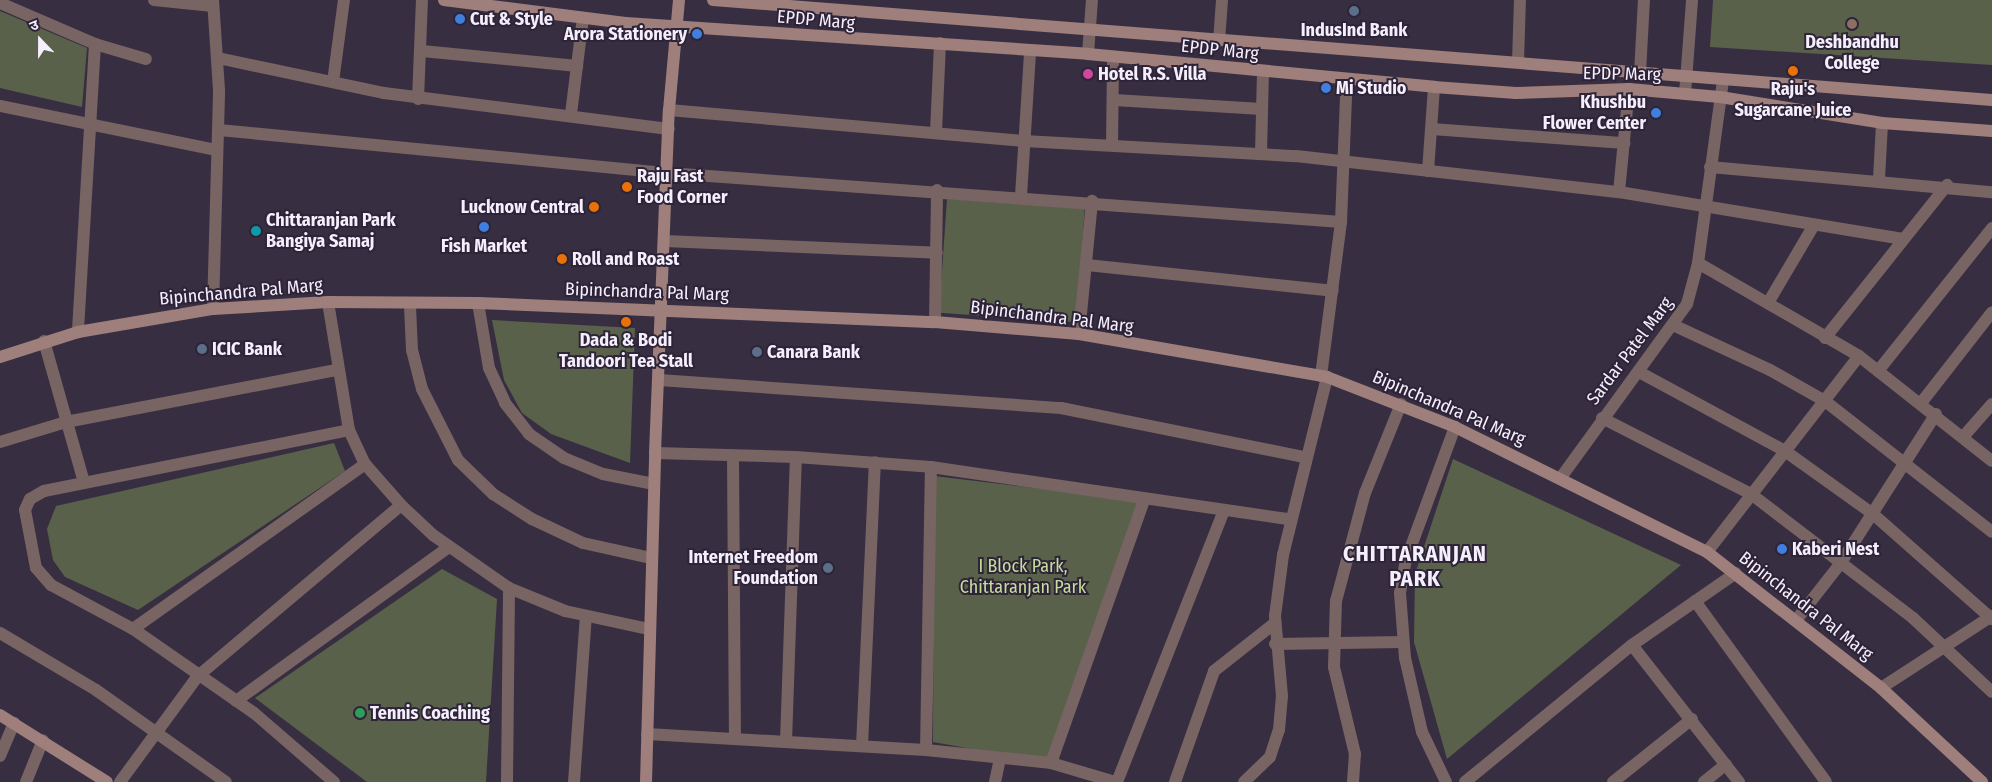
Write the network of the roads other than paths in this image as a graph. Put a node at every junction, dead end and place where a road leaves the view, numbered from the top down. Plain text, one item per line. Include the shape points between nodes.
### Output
1 (154, 0) edge
2 (344, 0) edge
3 (422, 0) edge
4 (444, 0) edge
5 (679, 0) edge
6 (713, 0) edge
7 (1092, 0) edge
8 (1222, 0) edge
9 (1520, 0) edge
10 (1644, 0) edge
11 (1692, 0) edge
12 (0, 3) edge
13 (213, 3) edge
14 (792, 3) edge
15 (583, 18) junction
16 (674, 23) junction
17 (1091, 30) junction
18 (1218, 41) junction
19 (940, 43) junction
20 (96, 44) junction
21 (422, 51) junction
22 (1030, 51) junction
23 (1088, 54) junction
24 (1113, 56) junction
25 (218, 58) junction
26 (146, 59) dead end
27 (1518, 62) junction
28 (577, 66) junction
29 (1263, 72) junction
30 (1640, 73) junction
31 (1686, 77) junction
32 (1724, 80) junction
33 (333, 82) junction
34 (1434, 88) junction
35 (1629, 89) junction
36 (1685, 94) junction
37 (1720, 96) junction
38 (1346, 97) dead end
39 (418, 98) junction
40 (1114, 100) junction
41 (1992, 100) edge
42 (0, 106) edge
43 (1262, 109) junction
44 (669, 110) junction
45 (571, 114) junction
46 (1882, 123) junction
47 (91, 124) junction
48 (668, 129) junction
49 (1432, 129) junction
50 (219, 130) junction
51 (936, 132) junction
52 (1992, 132) edge
53 (1024, 141) junction
54 (1624, 142) junction
55 (1112, 145) junction
56 (216, 150) junction
57 (1261, 153) junction
58 (1341, 162) junction
59 (1710, 166) junction
60 (1428, 170) junction
61 (667, 173) junction
62 (1879, 179) junction
63 (1947, 185) junction
64 (938, 190) junction
65 (1619, 192) junction
66 (1992, 192) edge
67 (1021, 196) junction
68 (1092, 201) junction
69 (1704, 207) junction
70 (1341, 222) junction
71 (1814, 224) junction
72 (1992, 228) edge
73 (1903, 239) junction
74 (665, 240) junction
75 (937, 253) junction
76 (1698, 263) junction
77 (1087, 265) junction
78 (1333, 291) junction
79 (328, 302) junction
80 (1768, 303) junction
81 (478, 304) junction
82 (410, 306) junction
83 (213, 309) junction
84 (662, 309) junction
85 (1992, 312) edge
86 (935, 322) junction
87 (1673, 325) junction
88 (78, 332) junction
89 (1079, 334) junction
90 (1825, 338) junction
91 (44, 341) junction
92 (1859, 356) junction
93 (0, 357) edge
94 (336, 370) junction
95 (1878, 371) junction
96 (1639, 372) junction
97 (1324, 377) junction
98 (658, 380) junction
99 (1825, 401) junction
100 (1921, 403) junction
101 (1400, 404) junction
102 (1992, 404) edge
103 (1936, 414) junction
104 (1602, 418) junction
105 (66, 422) junction
106 (1455, 427) junction
107 (349, 430) junction
108 (1963, 437) junction
109 (0, 442) edge
110 (1785, 450) junction
111 (655, 453) junction
112 (734, 457) junction
113 (796, 457) junction
114 (1304, 457) junction
115 (1992, 460) edge
116 (875, 462) junction
117 (1907, 462) junction
118 (365, 464) junction
119 (931, 467) junction
120 (1562, 476) junction
121 (84, 482) junction
122 (654, 484) junction
123 (1751, 494) junction
124 (1144, 502) junction
125 (401, 505) junction
126 (1224, 511) junction
127 (1873, 514) junction
128 (1289, 519) junction
129 (1992, 532) edge
130 (449, 547) junction
131 (1707, 552) junction
132 (651, 558) junction
133 (1840, 564) junction
134 (1736, 573) junction
135 (509, 588) junction
136 (1695, 602) junction
137 (586, 616) junction
138 (1991, 617) edge
139 (1797, 619) junction
140 (1275, 623) junction
141 (133, 629) junction
142 (649, 629) junction
143 (0, 633) edge
144 (1402, 642) junction
145 (1333, 643) junction
146 (1275, 644) junction
147 (1632, 645) junction
148 (1945, 647) junction
149 (198, 676) junction
150 (1881, 688) junction
151 (1992, 692) edge
152 (236, 701) junction
153 (0, 715) edge
154 (1692, 719) junction
155 (14, 723) junction
156 (155, 730) junction
157 (647, 734) junction
158 (735, 739) junction
159 (44, 740) junction
160 (786, 741) junction
161 (862, 746) junction
162 (926, 750) junction
163 (0, 756) edge
164 (1000, 759) junction
165 (1051, 764) junction
166 (1726, 764) junction
167 (101, 780) edge
168 (26, 782) edge
169 (120, 782) edge
170 (226, 782) edge
171 (334, 782) edge
172 (507, 782) edge
173 (574, 782) edge
174 (646, 782) edge
175 (995, 782) edge
176 (1116, 782) edge
177 (1175, 782) edge
178 (1244, 782) edge
179 (1353, 782) edge
180 (1446, 782) edge
181 (1464, 782) edge
182 (1613, 782) edge
183 (1704, 782) edge
184 (1739, 782) edge
185 (1826, 782) edge
186 (1982, 782) edge

1 - 13 street
2 - 33 street
3 - 21 street
4 - 15 street, EPDP Marg
5 - 16 street
6 - 14 street, EPDP Marg
7 - 17 street
8 - 18 street
9 - 27 street
10 - 30 street
11 - 31 street
12 - 20 street
13 - 25 street
14 - 17 street, EPDP Marg
15 - 16 street, EPDP Marg
15 - 28 street
16 - 19 street, EPDP Marg via 892,44
16 - 44 street
17 - 18 street, EPDP Marg
17 - 23 street
18 - 27 street, EPDP Marg
19 - 22 street, EPDP Marg
19 - 51 street
20 - 26 street
20 - 47 street
21 - 28 street
21 - 39 street
22 - 23 street, EPDP Marg
22 - 53 street
23 - 24 street, EPDP Marg
24 - 29 street, EPDP Marg
24 - 40 street
25 - 33 street
25 - 50 street
27 - 30 street, EPDP Marg
28 - 45 street
29 - 34 street, EPDP Marg
29 - 43 street
30 - 31 street, EPDP Marg
31 - 32 street, EPDP Marg
31 - 36 street
32 - 37 street, Sardar Patel Marg
32 - 41 street, EPDP Marg
33 - 39 street
34 - 35 street, EPDP Marg via 1516,93
34 - 49 street
35 - 36 street, EPDP Marg
35 - 54 street
36 - 37 street, EPDP Marg
37 - 46 street, EPDP Marg
37 - 59 street, Sardar Patel Marg
38 - 58 street
39 - 45 street
40 - 43 street
40 - 55 street
42 - 47 street
43 - 57 street
44 - 48 street
44 - 51 street
45 - 48 street
46 - 52 street, EPDP Marg
46 - 62 street
47 - 56 street
47 - 88 street
48 - 61 street
49 - 54 street
49 - 60 street
50 - 56 street
50 - 61 street
51 - 53 street
53 - 55 street
53 - 67 street
54 - 65 street
55 - 57 street
56 - 83 street
57 - 58 street
58 - 60 street
58 - 70 street
59 - 62 street
59 - 69 street, Sardar Patel Marg
60 - 65 street
61 - 64 street
61 - 74 street
62 - 63 street
63 - 66 street
63 - 73 street
64 - 67 street
64 - 75 street
65 - 69 street
67 - 68 street
68 - 70 street
68 - 77 street
69 - 71 street
69 - 76 street, Sardar Patel Marg
70 - 78 street
71 - 73 street
71 - 80 street
72 - 95 street
73 - 90 street
74 - 75 street
74 - 84 street
75 - 86 street
76 - 80 street
76 - 87 street, Sardar Patel Marg via 1687,304
77 - 78 street
77 - 89 street
78 - 97 street
79 - 82 street, Bipinchandra Pal Marg
79 - 83 street, Bipinchandra Pal Marg
79 - 94 street
80 - 90 street
81 - 82 street, Bipinchandra Pal Marg
81 - 84 street, Bipinchandra Pal Marg
81 - 122 street via 489,368 505,403 529,434 564,458 595,471
82 - 132 street via 412,350 422,389 458,460 492,494 532,519 583,543
83 - 88 street, Bipinchandra Pal Marg
84 - 86 street, Bipinchandra Pal Marg
84 - 98 street
85 - 100 street
86 - 89 street, Bipinchandra Pal Marg
87 - 96 street, Sardar Patel Marg
87 - 99 street
88 - 91 street, Bipinchandra Pal Marg
89 - 97 street, Bipinchandra Pal Marg
90 - 92 street
91 - 93 street, Bipinchandra Pal Marg
91 - 105 street
92 - 95 street
92 - 99 street
94 - 105 street
94 - 107 street
95 - 100 street
96 - 104 street, Sardar Patel Marg
96 - 110 street
97 - 101 street, Bipinchandra Pal Marg
97 - 114 street
98 - 111 street
98 - 114 street via 1062,408
99 - 110 street
99 - 117 street
100 - 103 street
101 - 106 street, Bipinchandra Pal Marg
101 - 145 street via 1365,493 1342,572
102 - 108 street
103 - 108 street
103 - 117 street
104 - 120 street, Sardar Patel Marg
104 - 123 street
105 - 109 street
105 - 121 street
106 - 120 street, Bipinchandra Pal Marg
106 - 144 street via 1406,560 1400,593
107 - 118 street
107 - 121 street
108 - 115 street
110 - 123 street
110 - 127 street
111 - 112 street
111 - 122 street
112 - 113 street
112 - 158 street
113 - 116 street
113 - 160 street
114 - 128 street
116 - 119 street
116 - 161 street
117 - 127 street
117 - 129 street
118 - 125 street
118 - 141 street
119 - 124 street
119 - 162 street
120 - 131 street, Bipinchandra Pal Marg
121 - 141 street via 44,491 30,499 26,522 36,568 51,585
122 - 132 street
123 - 131 street
123 - 133 street
124 - 126 street
124 - 165 street
125 - 130 street
125 - 149 street
126 - 128 street
126 - 176 street
127 - 133 street
127 - 138 street
128 - 140 street
130 - 135 street
130 - 152 street
131 - 134 street, Bipinchandra Pal Marg
132 - 142 street
133 - 139 street
133 - 148 street
134 - 136 street
134 - 139 street, Bipinchandra Pal Marg
135 - 137 street
135 - 172 street
136 - 147 street
136 - 185 street
137 - 142 street
137 - 173 street
138 - 148 street
139 - 150 street, Bipinchandra Pal Marg
140 - 146 street
140 - 177 street via 1214,671
141 - 149 street
142 - 157 street
143 - 156 street
144 - 145 street
144 - 180 street via 1426,745
145 - 146 street
145 - 179 street via 1340,703 1355,754
146 - 178 street via 1282,696 1278,730 1270,757
147 - 154 street
147 - 181 street
148 - 150 street
148 - 151 street
149 - 152 street
149 - 156 street
150 - 186 street, Bipinchandra Pal Marg
152 - 171 street
153 - 155 street
154 - 166 street
154 - 182 street
155 - 159 street
155 - 163 street
156 - 169 street
156 - 170 street
157 - 158 street
157 - 174 street
158 - 160 street
159 - 167 street
159 - 168 street
160 - 161 street
161 - 162 street
162 - 164 street
164 - 165 street
164 - 175 street
165 - 176 street
166 - 183 street
166 - 184 street

